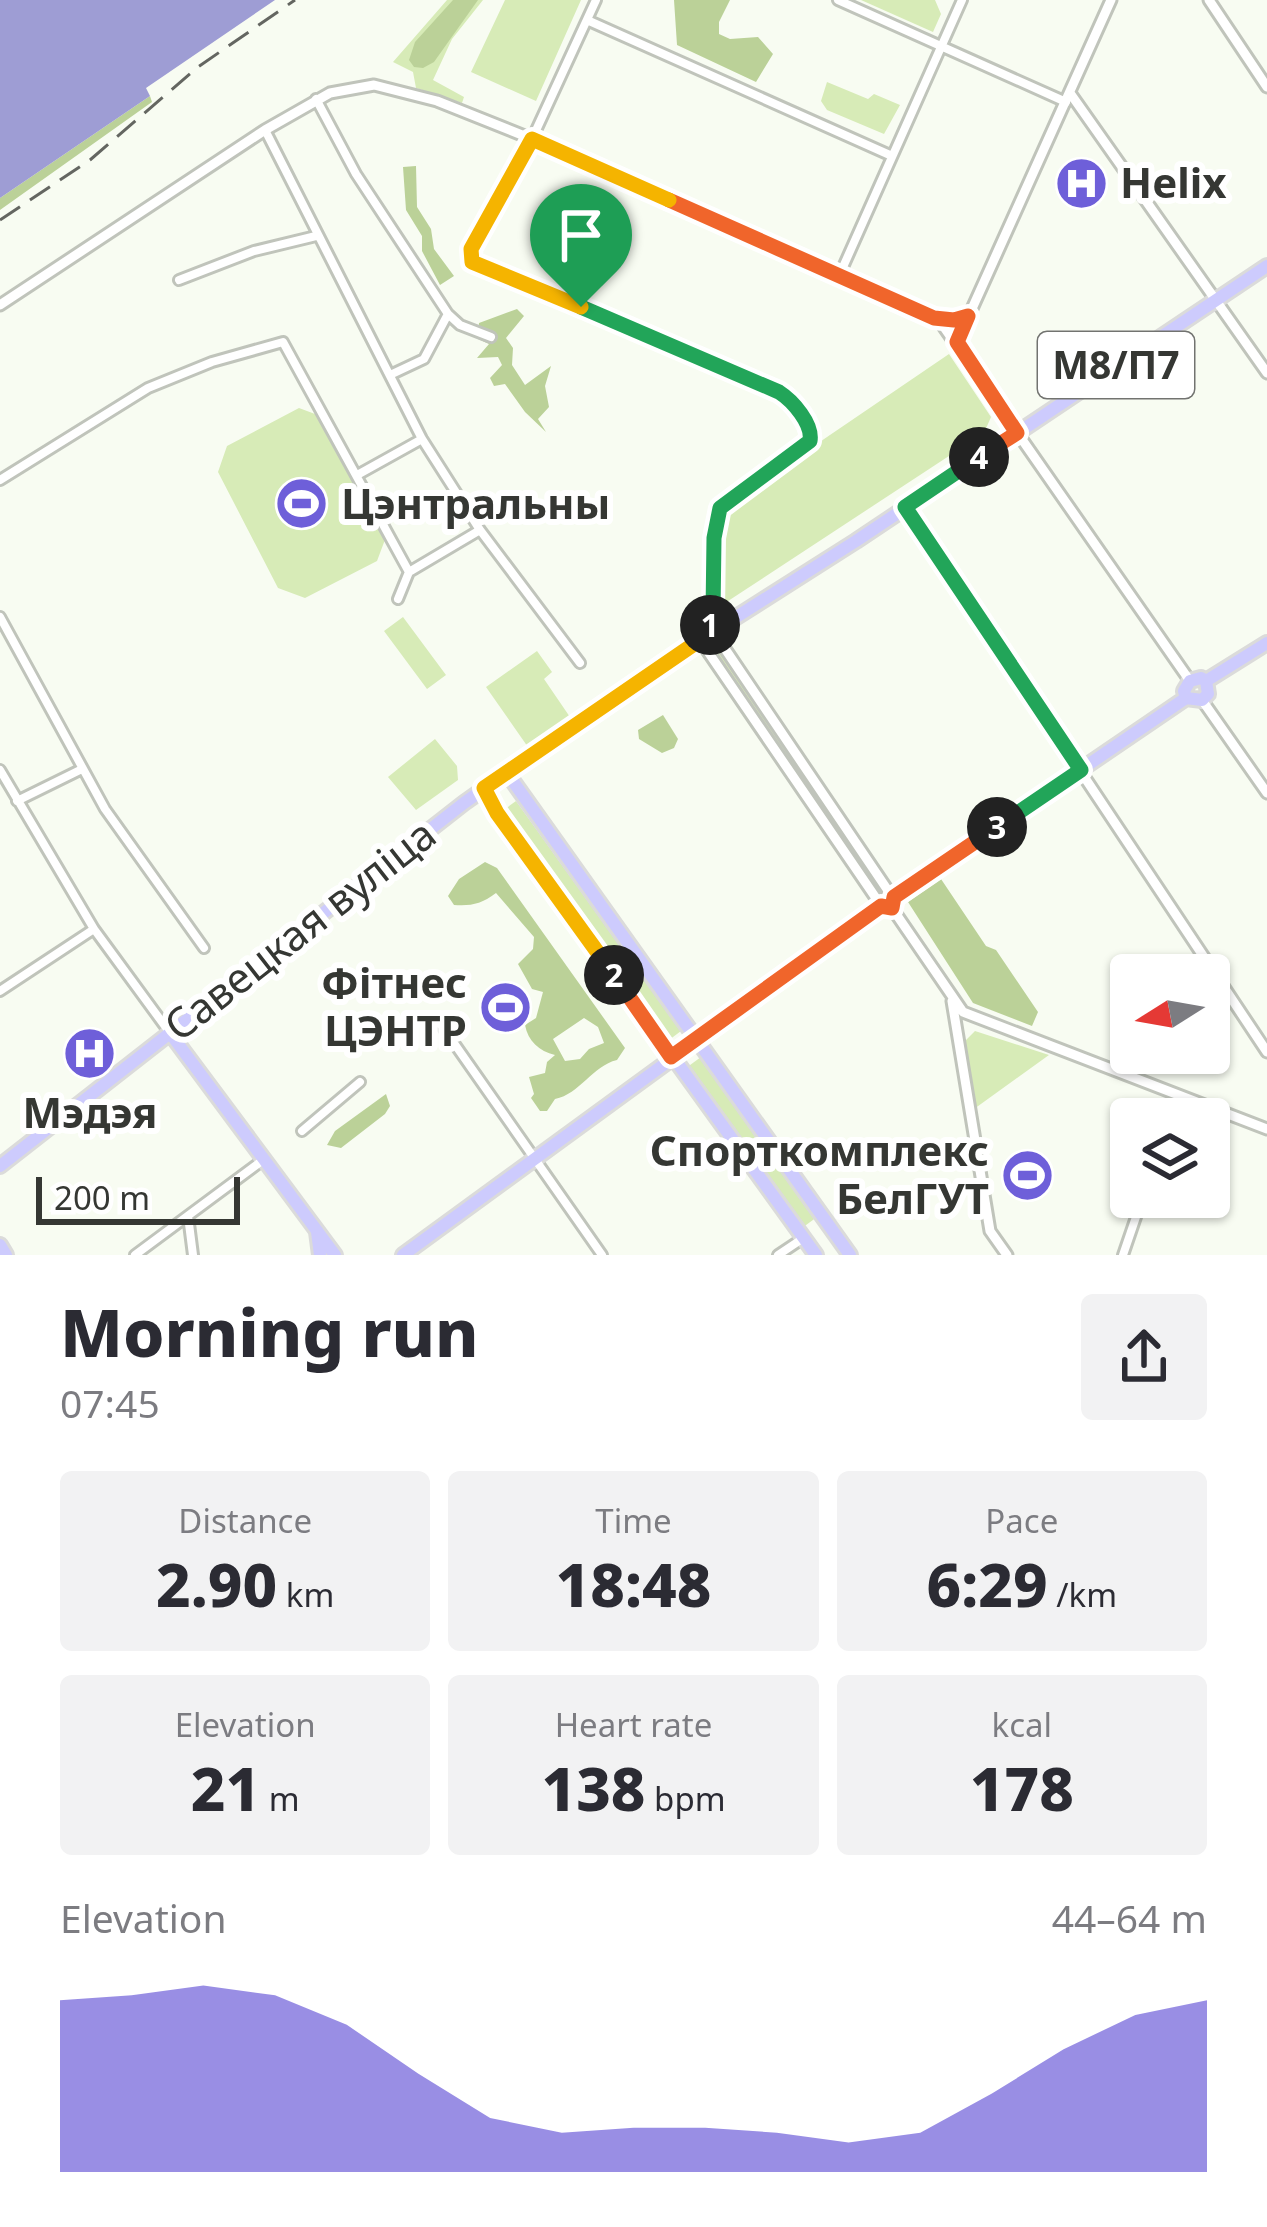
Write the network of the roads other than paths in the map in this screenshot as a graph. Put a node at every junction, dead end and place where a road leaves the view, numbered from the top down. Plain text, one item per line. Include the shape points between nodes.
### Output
1 (596, 0) edge
2 (838, 0) edge
3 (962, 0) edge
4 (1111, 0) edge
5 (1209, 0) edge
6 (587, 20) junction
7 (941, 46) junction
8 (1267, 87) edge
9 (1068, 97) junction
10 (316, 99) junction
11 (265, 130) junction
12 (532, 139) junction
13 (892, 156) junction
14 (316, 236) junction
15 (1267, 266) edge
16 (839, 276) junction
17 (179, 280) dead end
18 (1217, 298) junction
19 (0, 305) edge
20 (448, 314) junction
21 (968, 316) junction
22 (934, 318) junction
23 (491, 337) dead end
24 (957, 342) junction
25 (1267, 373) edge
26 (390, 376) junction
27 (1017, 433) junction
28 (422, 439) junction
29 (358, 474) junction
30 (0, 480) edge
31 (905, 507) junction
32 (480, 530) junction
33 (413, 570) junction
34 (398, 598) dead end
35 (713, 613) junction
36 (0, 617) edge
37 (713, 631) junction
38 (700, 640) junction
39 (1267, 643) edge
40 (722, 648) junction
41 (711, 656) junction
42 (580, 663) dead end
43 (1190, 681) junction
44 (1206, 681) junction
45 (1186, 698) junction
46 (1202, 700) junction
47 (0, 770) edge
48 (81, 770) junction
49 (1081, 770) junction
50 (507, 773) junction
51 (817, 786) junction
52 (484, 788) junction
53 (519, 794) junction
54 (1267, 794) edge
55 (806, 795) junction
56 (17, 801) junction
57 (497, 813) junction
58 (888, 902) junction
59 (94, 929) junction
60 (204, 949) dead end
61 (0, 991) edge
62 (960, 1017) junction
63 (442, 1026) dead end
64 (170, 1033) junction
65 (696, 1039) junction
66 (1267, 1052) edge
67 (671, 1057) junction
68 (360, 1082) dead end
69 (1267, 1129) edge
70 (302, 1131) dead end
71 (265, 1159) junction
72 (532, 1159) junction
73 (0, 1166) edge
74 (188, 1216) junction
75 (1136, 1218) edge
76 (826, 1221) junction
77 (317, 1231) junction
78 (804, 1238) junction
79 (0, 1245) edge
80 (6, 1255) edge
81 (135, 1255) edge
82 (193, 1255) edge
83 (320, 1255) edge
84 (335, 1255) edge
85 (403, 1255) edge
86 (602, 1255) edge
87 (778, 1255) edge
88 (816, 1255) edge
89 (850, 1255) edge
90 (1007, 1255) edge
91 (1123, 1255) edge

1 - 6 street
2 - 7 street
3 - 7 street
4 - 9 street
5 - 8 street
6 - 12 street
6 - 13 street
7 - 9 street
7 - 13 street
9 - 18 street
9 - 21 street
10 - 11 street
10 - 12 street via 374,85
10 - 20 street
11 - 14 street
11 - 19 street
12 - 16 street
12 - 35 street via 471,249 472,262 779,392 811,430 810,441 720,508
13 - 16 street
14 - 17 street
14 - 26 street
15 - 18 main road, Савецкая вуліца / М8/П7
16 - 22 street
18 - 25 street
18 - 27 main road, Савецкая вуліца / М8/П7
20 - 23 street
20 - 26 street via 424,358
21 - 22 street
21 - 24 street
22 - 24 street
24 - 27 street
26 - 28 street
27 - 31 main road, Савецкая вуліца / М8/П7
27 - 43 street
28 - 29 street
28 - 32 street
29 - 30 street via 289,346 277,341 148,388
29 - 33 street
31 - 37 main road, Савецкая вуліца / М8/П7
31 - 49 street
32 - 33 street
32 - 42 street
33 - 34 street
35 - 37 street
35 - 38 street
36 - 48 street
37 - 38 main road, Савецкая вуліца / М8/П7
37 - 40 street
38 - 41 street
38 - 50 main road, Савецкая вуліца / М8/П7
39 - 44 main road
40 - 41 street
40 - 51 street
41 - 55 street
43 - 44 main road
43 - 45 main road
44 - 46 main road
45 - 46 main road
45 - 49 main road
46 - 54 street
47 - 56 street
48 - 56 street
48 - 60 street
49 - 58 main road
49 - 66 street
50 - 52 main road, Савецкая вуліца / М8/П7
50 - 53 main road
51 - 55 street
51 - 58 street
52 - 57 main road
52 - 64 main road, Савецкая вуліца / М8/П7
53 - 57 main road via 499,803
53 - 65 main road
55 - 58 street
56 - 59 street
57 - 67 main road
58 - 62 street
58 - 65 main road
59 - 61 street
59 - 64 street
62 - 69 street
62 - 90 street via 990,1232
63 - 72 street
64 - 71 main road
64 - 73 main road, Савецкая вуліца / М8/П7
65 - 67 main road via 675,1046
65 - 67 main road via 696,1049
65 - 76 main road
67 - 72 main road
67 - 78 main road
68 - 70 street
71 - 74 street
71 - 77 main road
72 - 85 main road
72 - 86 street
74 - 81 street
74 - 82 street
75 - 91 street
76 - 78 main road
76 - 89 main road
77 - 83 main road
77 - 84 main road
78 - 87 street
78 - 88 main road
79 - 80 main road

